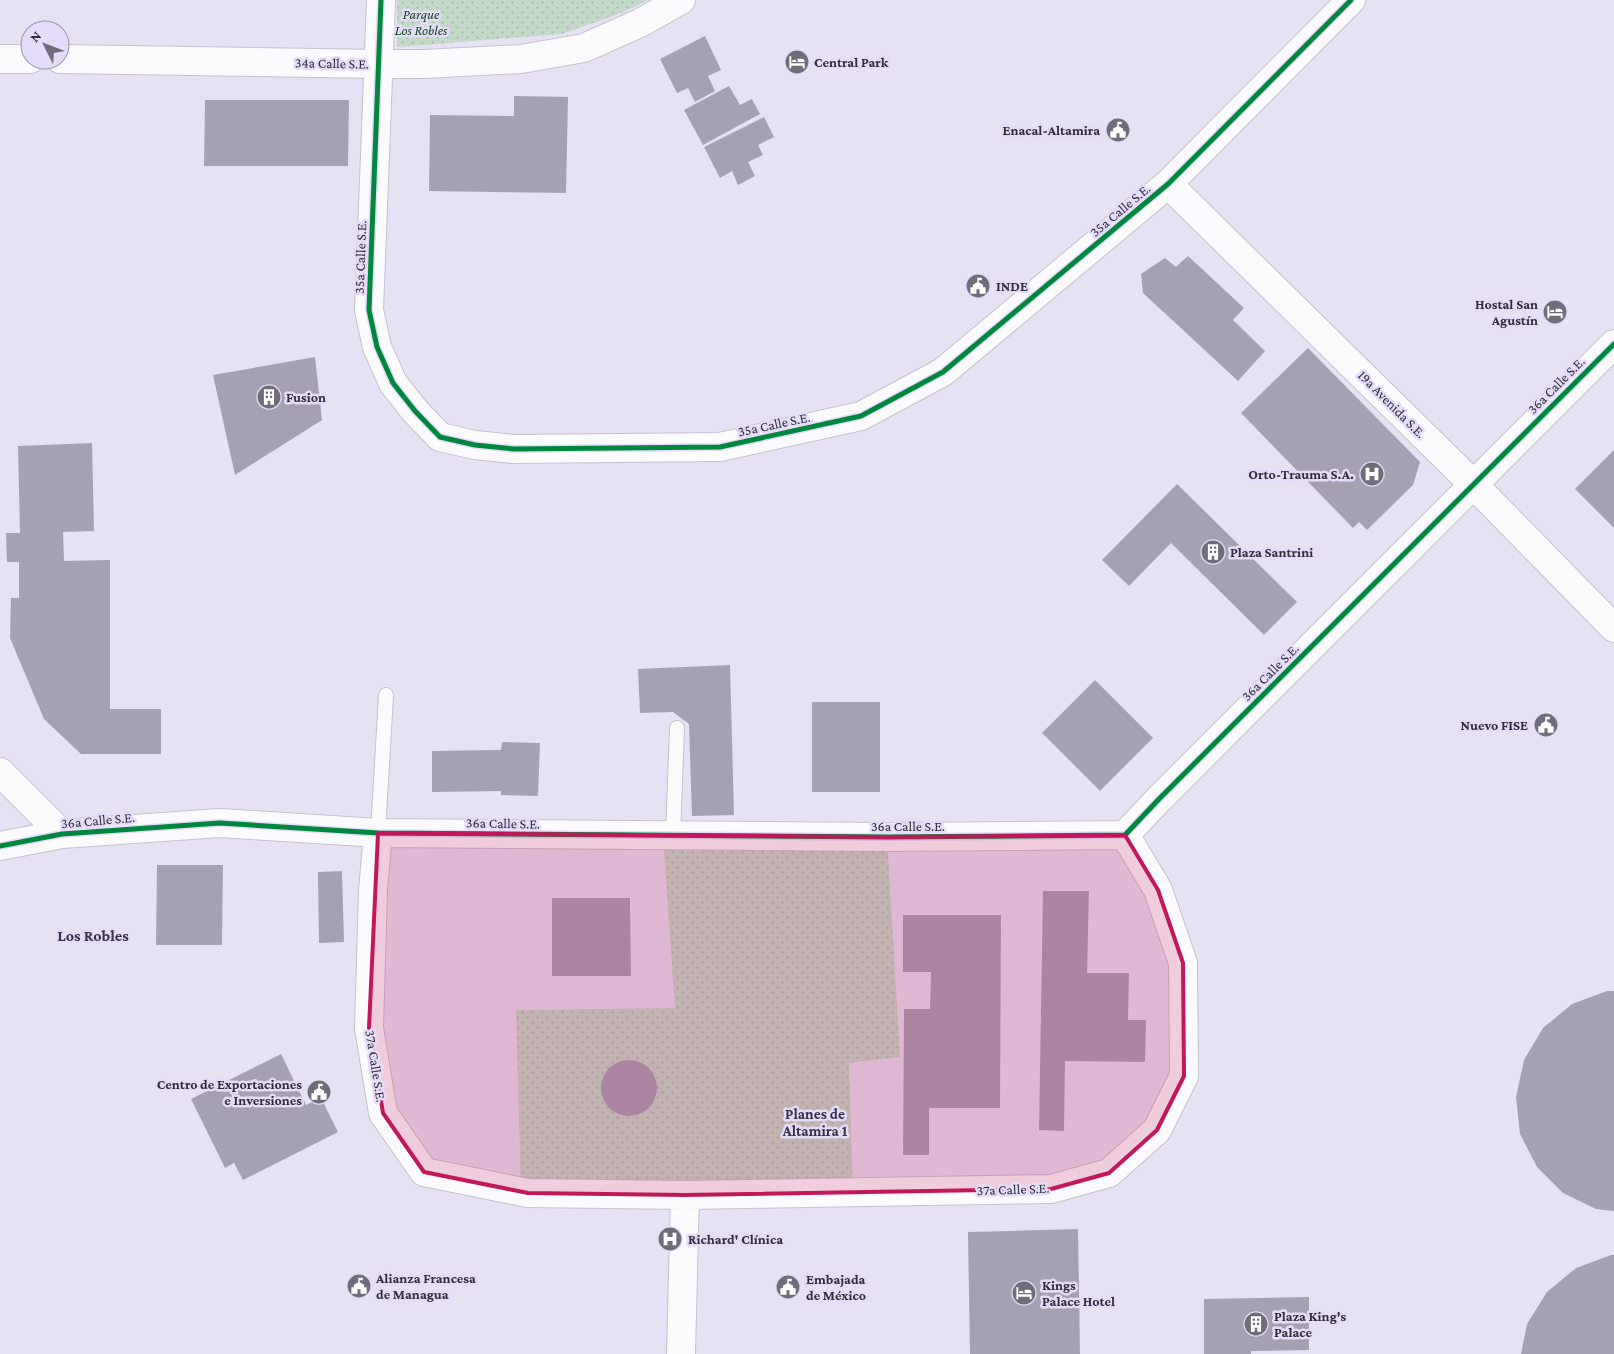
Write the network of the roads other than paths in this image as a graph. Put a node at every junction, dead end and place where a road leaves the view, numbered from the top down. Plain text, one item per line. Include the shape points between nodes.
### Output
1 (381, 0) edge
2 (682, 0) edge
3 (1351, 0) edge
4 (0, 59) edge
5 (20, 59) edge
6 (70, 59) edge
7 (379, 64) junction
8 (1168, 184) junction
9 (1614, 344) edge
10 (1473, 484) junction
11 (1614, 628) edge
12 (386, 695) dead end
13 (677, 728) dead end
14 (0, 772) edge
15 (378, 833) junction
16 (62, 834) junction
17 (1126, 835) junction
18 (674, 836) junction
19 (0, 846) edge
20 (686, 1195) junction
21 (681, 1354) edge

1 - 7 street, 35a Calle S.E.
2 - 7 street, 34a Calle S.E. via 584,48 521,59
3 - 8 street, 35a Calle S.E.
4 - 5 street
6 - 7 street, 34a Calle S.E.
7 - 8 street, 35a Calle S.E. via 369,310 377,348 393,383 440,437 475,445 514,449 720,447 861,416 943,372
8 - 10 street, 19a Avenida S.E.
9 - 10 street, 36a Calle S.E.
10 - 11 street, 19a Avenida S.E.
10 - 17 street, 36a Calle S.E.
12 - 15 lane
13 - 18 lane
14 - 16 street, 36a Calle S.E.
15 - 16 street, 36a Calle S.E. via 220,823
15 - 18 street, 36a Calle S.E.
15 - 20 street, 37a Calle S.E. via 369,1028 383,1113 424,1172 528,1194
16 - 19 street, 36a Calle S.E.
17 - 18 street, 36a Calle S.E.
17 - 20 street, 37a Calle S.E. via 1158,890 1183,963 1184,1076 1157,1130 1108,1173 1051,1188
20 - 21 street

